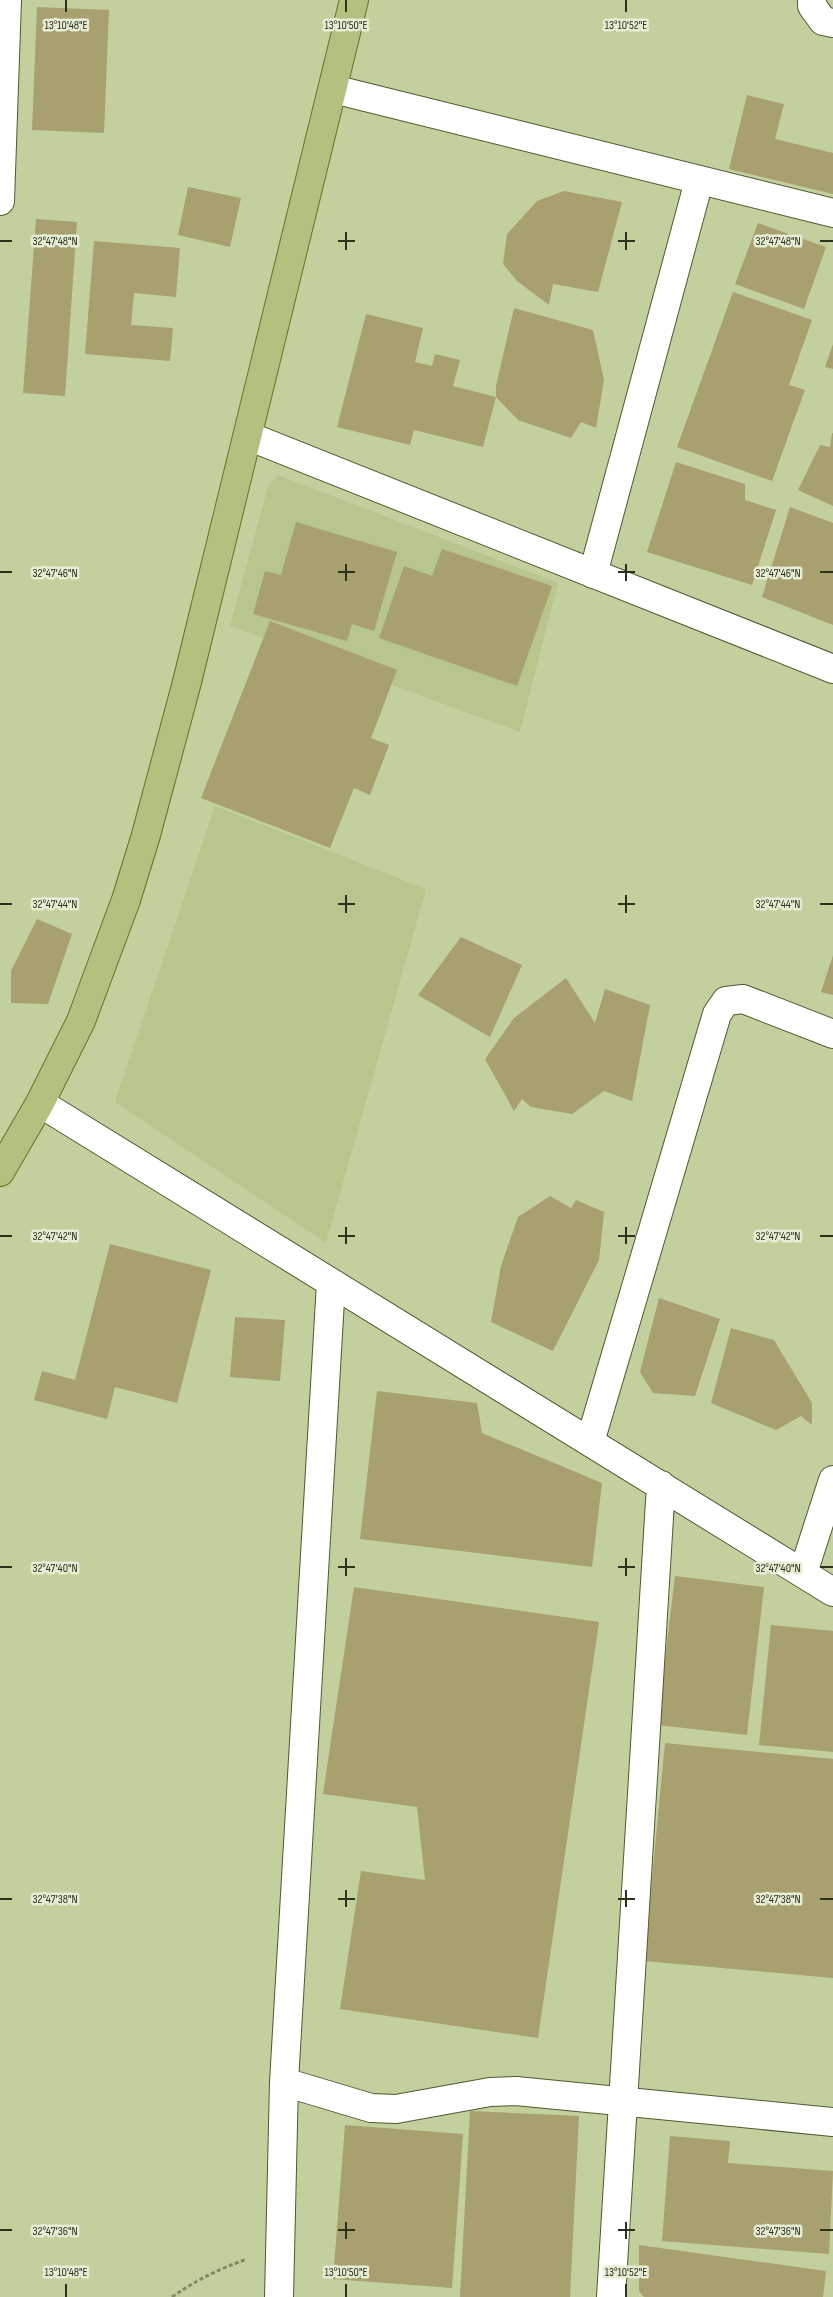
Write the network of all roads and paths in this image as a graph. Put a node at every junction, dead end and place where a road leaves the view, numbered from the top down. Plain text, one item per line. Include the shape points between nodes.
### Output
1 (7, 0) edge
2 (354, 0) edge
3 (812, 0) edge
4 (833, 23) edge
5 (333, 88) junction
6 (699, 181) junction
7 (0, 201) edge
8 (833, 213) edge
9 (248, 436) junction
10 (592, 574) junction
11 (833, 669) edge
12 (833, 1034) edge
13 (40, 1103) junction
14 (0, 1172) edge
15 (331, 1283) junction
16 (590, 1442) junction
17 (833, 1480) edge
18 (661, 1485) junction
19 (803, 1573) junction
20 (833, 1592) edge
21 (284, 2082) junction
22 (623, 2101) junction
23 (833, 2122) edge
24 (280, 2253) junction
25 (172, 2297) edge
26 (279, 2297) edge
27 (611, 2297) edge

1 - 7 street
2 - 5 main road
3 - 4 street via 812,6 823,21
5 - 6 street
5 - 9 main road
6 - 8 street
6 - 10 street
9 - 10 street
9 - 13 main road via 185,691 126,900 81,1021
10 - 11 street
12 - 16 street via 743,999 726,1001 716,1014
13 - 14 main road
13 - 15 street
15 - 16 street
15 - 21 street
16 - 18 street
17 - 19 street
18 - 19 street
18 - 22 street
19 - 20 street
21 - 22 street via 355,2104 396,2109 490,2092 516,2091
21 - 24 street
22 - 23 street
22 - 27 street
24 - 25 path via 247,2259 215,2270
24 - 26 street

